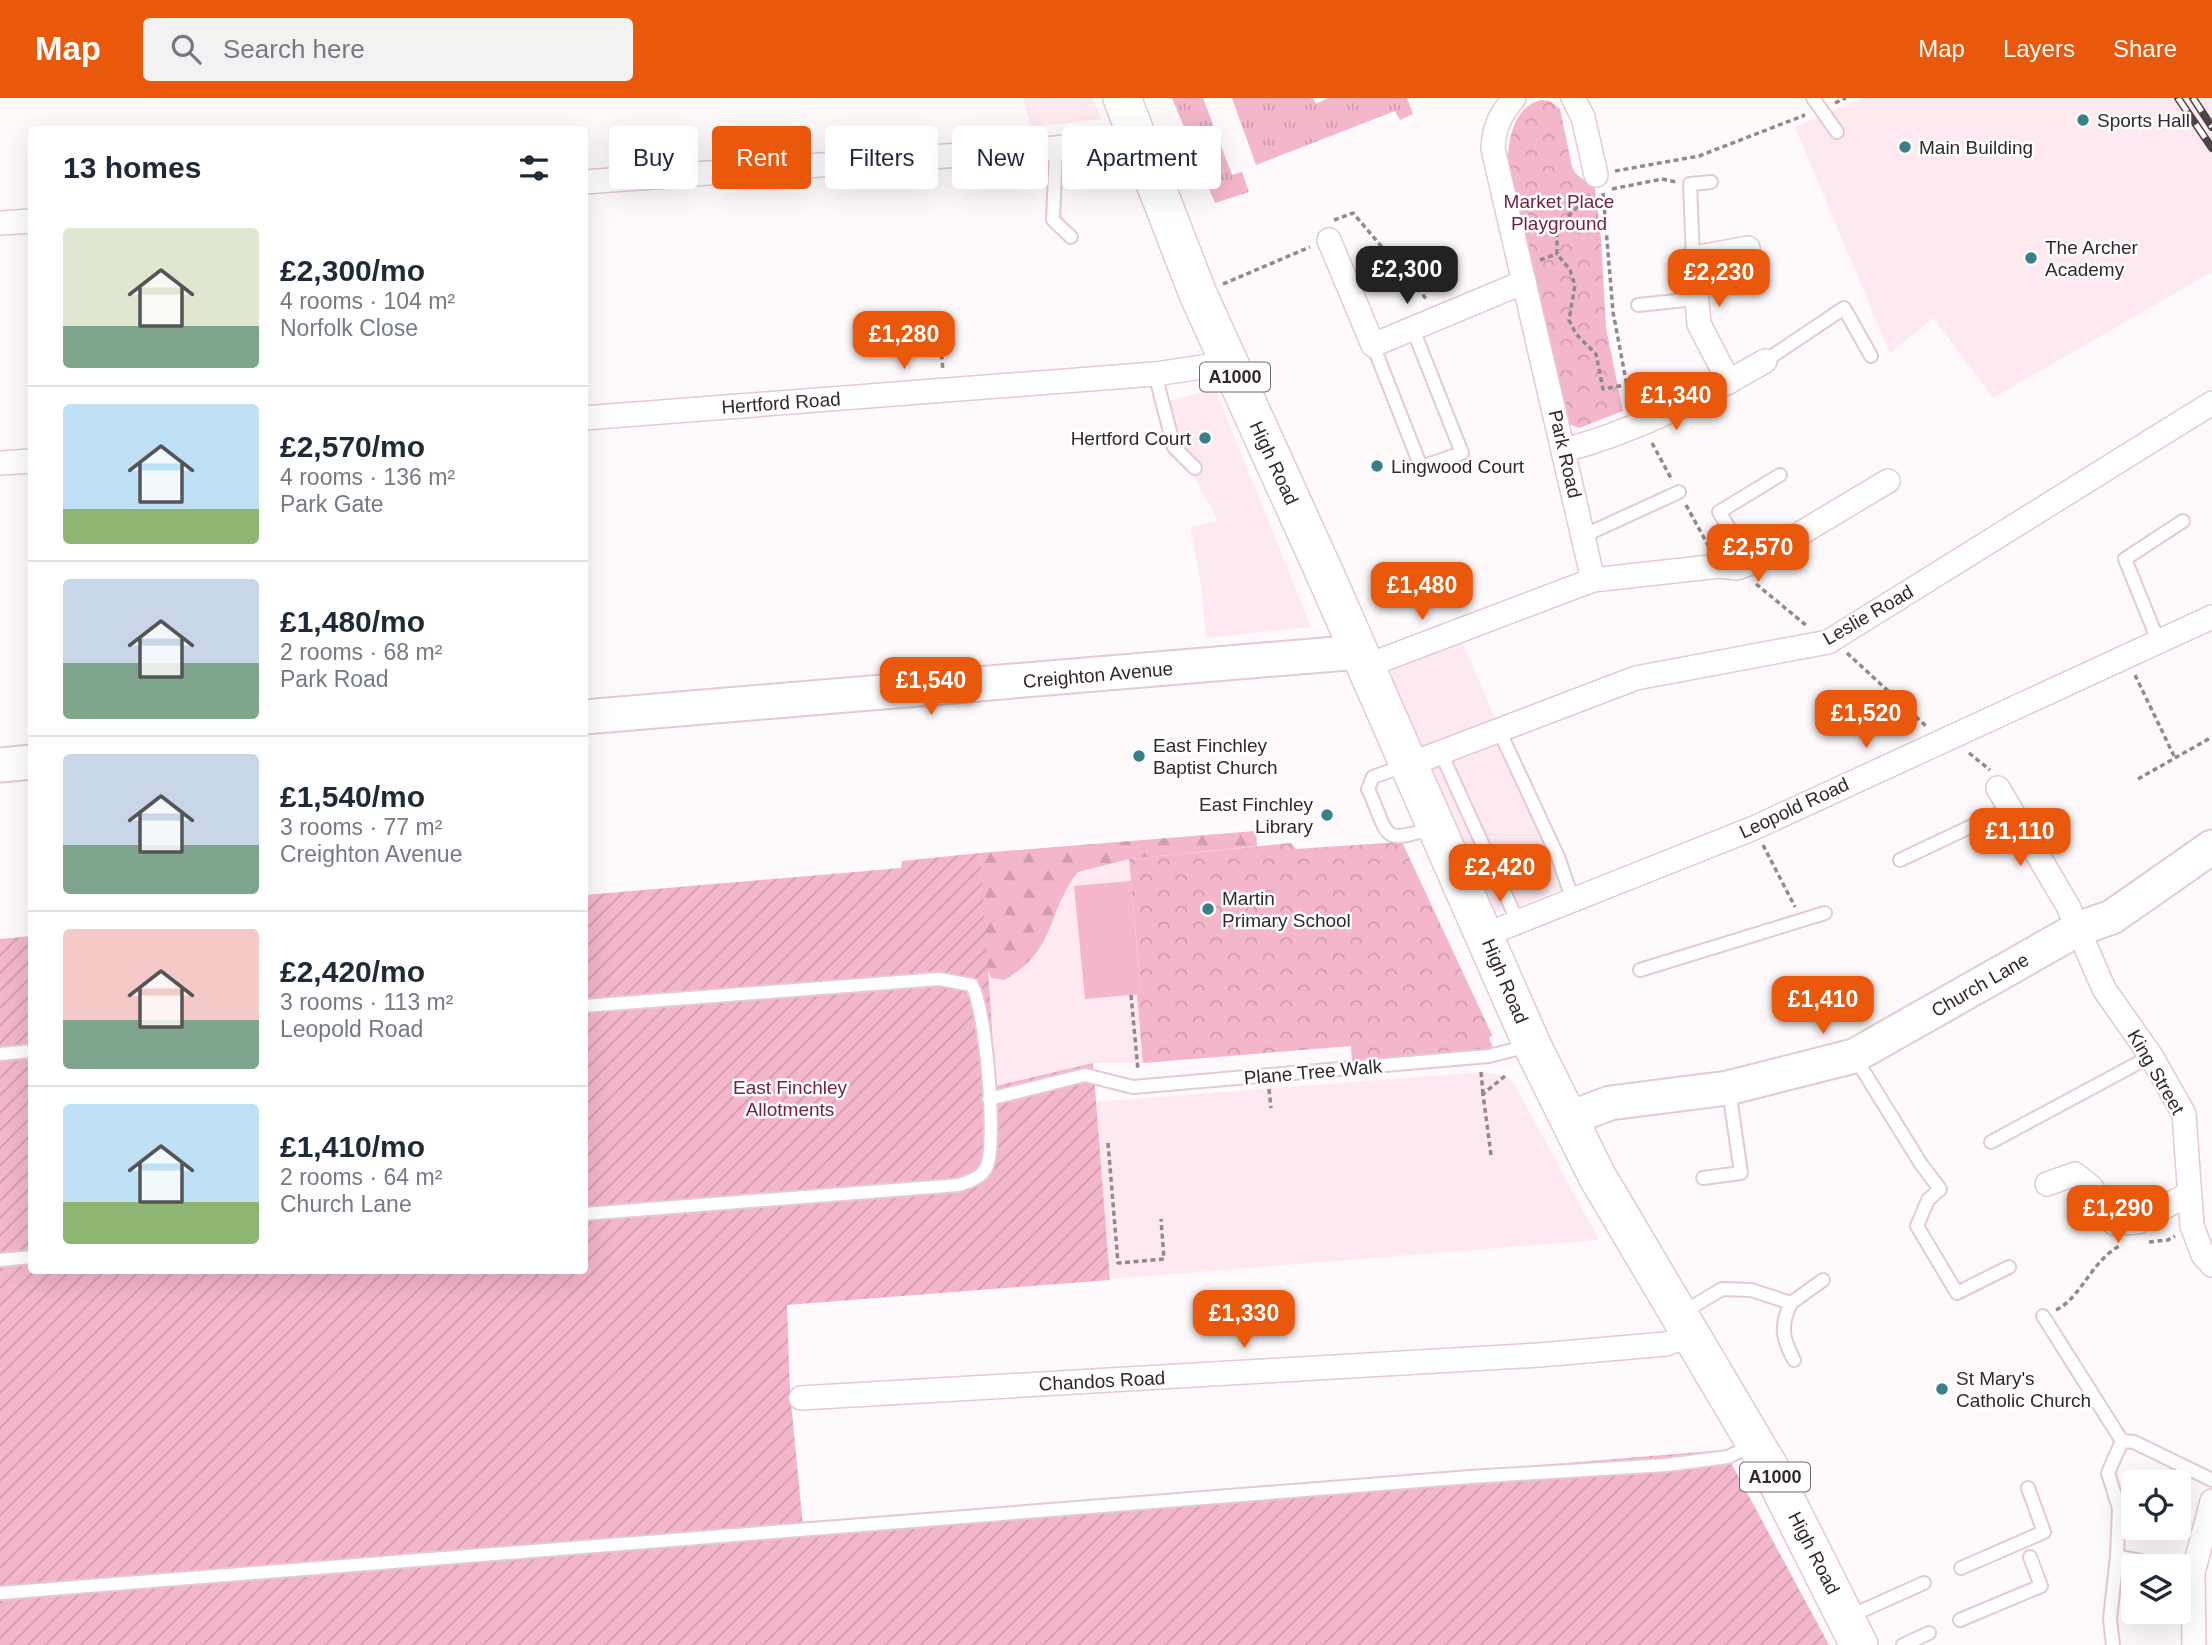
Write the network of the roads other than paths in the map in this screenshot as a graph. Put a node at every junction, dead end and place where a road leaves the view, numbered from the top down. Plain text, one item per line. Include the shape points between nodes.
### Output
1 (1122, 98) edge
2 (1514, 98) edge
3 (1573, 98) edge
4 (1813, 98) edge
5 (1133, 126) edge
6 (1837, 132) dead end
7 (1062, 147) edge
8 (1056, 148) junction
9 (588, 181) edge
10 (1711, 182) dead end
11 (1598, 185) road end
12 (1157, 189) edge
13 (28, 221) edge
14 (0, 223) edge
15 (1071, 237) dead end
16 (1329, 240) dead end
17 (1748, 248) dead end
18 (1693, 258) junction
19 (1528, 272) junction
20 (1695, 299) junction
21 (1638, 305) dead end
22 (1412, 327) junction
23 (1373, 345) junction
24 (1871, 356) dead end
25 (1765, 361) joint
26 (1229, 363) junction
27 (1155, 374) junction
28 (1729, 382) junction
29 (2212, 403) edge
30 (588, 418) edge
31 (1565, 450) junction
32 (28, 461) edge
33 (0, 463) edge
34 (1195, 468) dead end
35 (1780, 475) dead end
36 (1888, 481) dead end
37 (1679, 492) dead end
38 (2183, 522) dead end
39 (1583, 536) junction
40 (1744, 565) junction
41 (1593, 580) junction
42 (2212, 617) edge
43 (2159, 643) junction
44 (1363, 659) junction
45 (588, 717) edge
46 (1499, 730) junction
47 (1424, 758) junction
48 (28, 762) edge
49 (0, 765) edge
50 (1998, 788) road end
51 (2010, 808) junction
52 (2212, 847) edge
53 (1900, 860) dead end
54 (1573, 900) junction
55 (1825, 913) dead end
56 (1517, 920) junction
57 (2078, 929) junction
58 (1485, 935) junction
59 (1640, 970) dead end
60 (588, 1006) edge
61 (1532, 1045) junction
62 (28, 1051) edge
63 (0, 1054) edge
64 (1854, 1056) junction
65 (2151, 1056) junction
66 (1728, 1088) junction
67 (989, 1099) junction
68 (1567, 1119) junction
69 (1991, 1142) dead end
70 (1703, 1178) dead end
71 (2048, 1184) dead end
72 (2188, 1194) junction
73 (588, 1214) edge
74 (28, 1257) edge
75 (0, 1260) edge
76 (2212, 1265) edge
77 (2008, 1267) dead end
78 (1823, 1280) dead end
79 (1791, 1303) junction
80 (2043, 1316) road end
81 (1687, 1324) junction
82 (1794, 1360) dead end
83 (801, 1398) dead end
84 (2122, 1441) junction
85 (1756, 1444) junction
86 (2212, 1480) edge
87 (2028, 1488) dead end
88 (2212, 1502) edge
89 (2117, 1556) junction
90 (2030, 1557) dead end
91 (2121, 1557) edge
92 (2191, 1559) edge
93 (1961, 1568) dead end
94 (1924, 1583) dead end
95 (0, 1593) edge
96 (2191, 1618) edge
97 (1960, 1620) dead end
98 (1853, 1631) edge
99 (1929, 1633) dead end
100 (1903, 1645) edge
101 (2113, 1645) edge
102 (2194, 1645) edge

1 - 5 main road, High Road / A1000
2 - 19 street, Park Road via 1501,114 1493,149
3 - 11 street via 1583,117
4 - 6 lane
7 - 8 street
8 - 9 street
8 - 15 lane via 1053,220
10 - 18 lane via 1690,184
12 - 26 main road, High Road / A1000
13 - 14 street
16 - 23 street
17 - 18 street
18 - 20 street
19 - 22 street
19 - 31 street, Park Road
20 - 21 lane
20 - 28 street via 1699,324
22 - 23 street
22 - 23 lane via 1462,453 1421,467
24 - 25 lane via 1844,309
25 - 28 street
26 - 27 street, Hertford Road
26 - 44 main road, High Road / A1000
27 - 30 street, Hertford Road
27 - 34 lane via 1174,447
28 - 31 street via 1641,424
29 - 46 street, Leslie Road via 1830,641 1636,678
31 - 39 street, Park Road
32 - 33 street
35 - 40 lane via 1719,512
36 - 40 street
37 - 39 lane
38 - 43 lane via 2125,559
39 - 41 street, Park Road
40 - 41 street
41 - 44 street
42 - 43 street, Leopold Road
43 - 54 street, Leopold Road via 1754,828
44 - 45 street, Creighton Avenue
44 - 47 main road, High Road / A1000
46 - 47 street, Leslie Road
46 - 54 lane
47 - 56 lane, High Road
47 - 58 main road, High Road / A1000 via 1435,827
48 - 49 street
50 - 51 street, King Street
51 - 53 lane
51 - 57 street, King Street
52 - 57 street, Church Lane via 2112,918
54 - 56 street, Leopold Road
55 - 59 lane
56 - 58 street, Leopold Road
57 - 64 street, Church Lane
57 - 65 street, King Street via 2104,989
58 - 61 main road, High Road / A1000
60 - 67 lane via 958,980 972,985 977,994
61 - 67 lane, Plane Tree Walk via 1479,1057 1133,1087 1094,1075
61 - 68 main road, High Road / A1000
62 - 63 lane
64 - 66 street, Church Lane
64 - 77 lane via 1940,1189 1928,1200 1917,1226 1957,1293
65 - 69 lane
65 - 72 street, King Street via 2183,1114
66 - 68 street, Church Lane via 1610,1103
66 - 70 lane via 1741,1173
67 - 73 lane via 988,1164 978,1177 959,1185
68 - 81 main road, High Road / A1000
71 - 72 street via 2075,1174 2091,1186 2113,1223 2138,1222
72 - 76 street, King Street via 2192,1226
74 - 75 lane
78 - 79 lane
79 - 81 lane via 1751,1290 1722,1289
79 - 82 lane via 1783,1320 1783,1338
80 - 84 lane
81 - 83 street, Chandos Road via 1666,1344 1539,1355
81 - 85 main road, High Road / A1000
84 - 86 lane via 2134,1442
84 - 89 lane via 2108,1474 2119,1508
85 - 95 lane via 1728,1457 1666,1465
85 - 98 main road, High Road / A1000
87 - 93 lane via 2044,1532
88 - 92 street
89 - 91 lane
89 - 101 lane via 2110,1619
90 - 97 lane via 2041,1586
94 - 98 lane
96 - 102 street
99 - 100 lane

